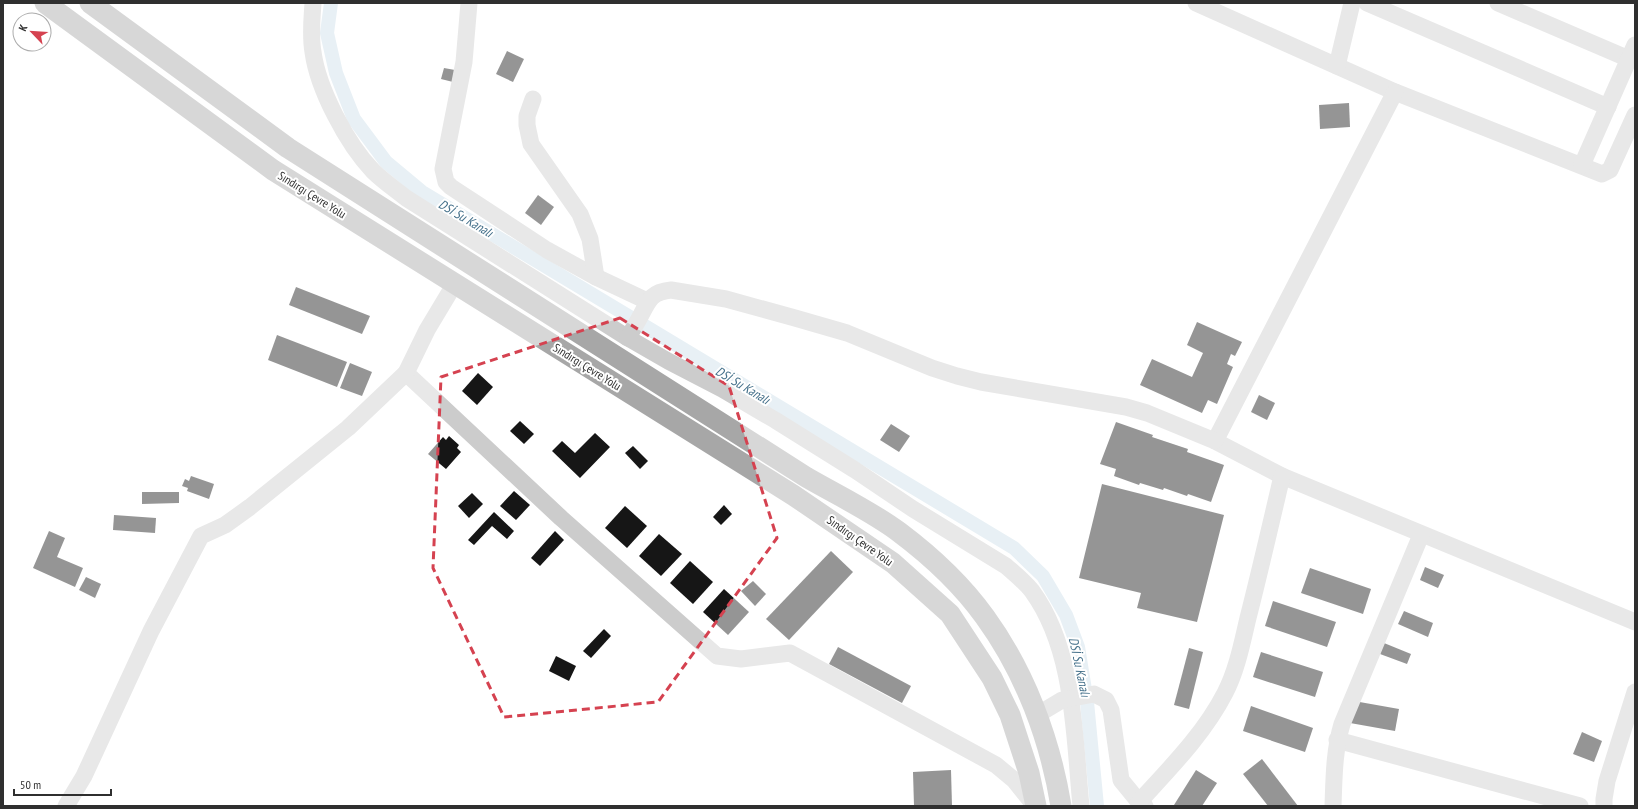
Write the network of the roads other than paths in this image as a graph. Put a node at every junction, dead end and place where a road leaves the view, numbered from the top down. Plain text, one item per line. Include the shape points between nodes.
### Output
1 (45, 3) edge
2 (90, 3) edge
3 (313, 3) edge
4 (469, 3) edge
5 (1196, 3) edge
6 (1352, 3) edge
7 (1367, 3) edge
8 (1498, 3) edge
9 (1632, 52) edge
10 (1337, 66) junction
11 (1395, 92) junction
12 (534, 99) dead end
13 (1608, 107) junction
14 (1635, 115) edge
15 (1582, 165) junction
16 (596, 277) junction
17 (454, 285) junction
18 (645, 308) junction
19 (571, 328) junction
20 (631, 333) junction
21 (406, 373) junction
22 (1215, 441) junction
23 (1282, 476) junction
24 (1421, 535) junction
25 (1635, 622) edge
26 (1635, 692) edge
27 (1073, 699) junction
28 (1037, 715) junction
29 (1337, 740) junction
30 (1142, 804) edge
31 (66, 806) edge
32 (1036, 806) edge
33 (1061, 806) edge
34 (1081, 806) edge
35 (1333, 806) edge
36 (1580, 806) edge
37 (1604, 806) edge

1 - 17 main road, Sındırgı Çevre Yolu via 274,170
2 - 19 main road, Sındırgı Çevre Yolu via 288,148
3 - 20 street via 311,28 317,69 334,112 372,170 406,198
4 - 16 street via 463,70 443,169 446,182 547,250
5 - 10 street
6 - 10 street
7 - 13 street
8 - 9 street
9 - 13 street
10 - 11 street
11 - 15 street
11 - 22 street
12 - 16 street via 528,112 527,125 531,144 580,214 590,239
13 - 15 street
14 - 15 street via 1610,170 1602,174
16 - 18 street
17 - 19 main road via 469,278
17 - 21 street via 427,330
17 - 32 main road, Sındırgı Çevre Yolu via 793,495 893,563 919,585 950,614 992,678 1012,722 1030,773
18 - 20 street
18 - 22 street via 657,293 671,290 726,299 847,333 957,376 1126,407
19 - 28 main road, Sındırgı Çevre Yolu via 806,477 877,518 919,548 951,577 985,616 1008,652
20 - 27 street via 1006,566 1031,590 1042,606 1058,643
21 - 31 street via 348,428 250,507 224,525 201,536 151,630 84,776
21 - 32 street via 561,518 717,656 741,659 790,653 996,765 1014,780
22 - 23 street
23 - 24 street
23 - 30 street via 1236,666 1226,692 1195,739
24 - 25 street
24 - 29 street
26 - 37 street via 1607,781
27 - 28 street via 1062,700
27 - 30 street via 1094,694 1106,700 1111,710 1121,780
27 - 34 street
28 - 33 main road, Sındırgı Çevre Yolu via 1051,759
29 - 35 street
29 - 36 street

